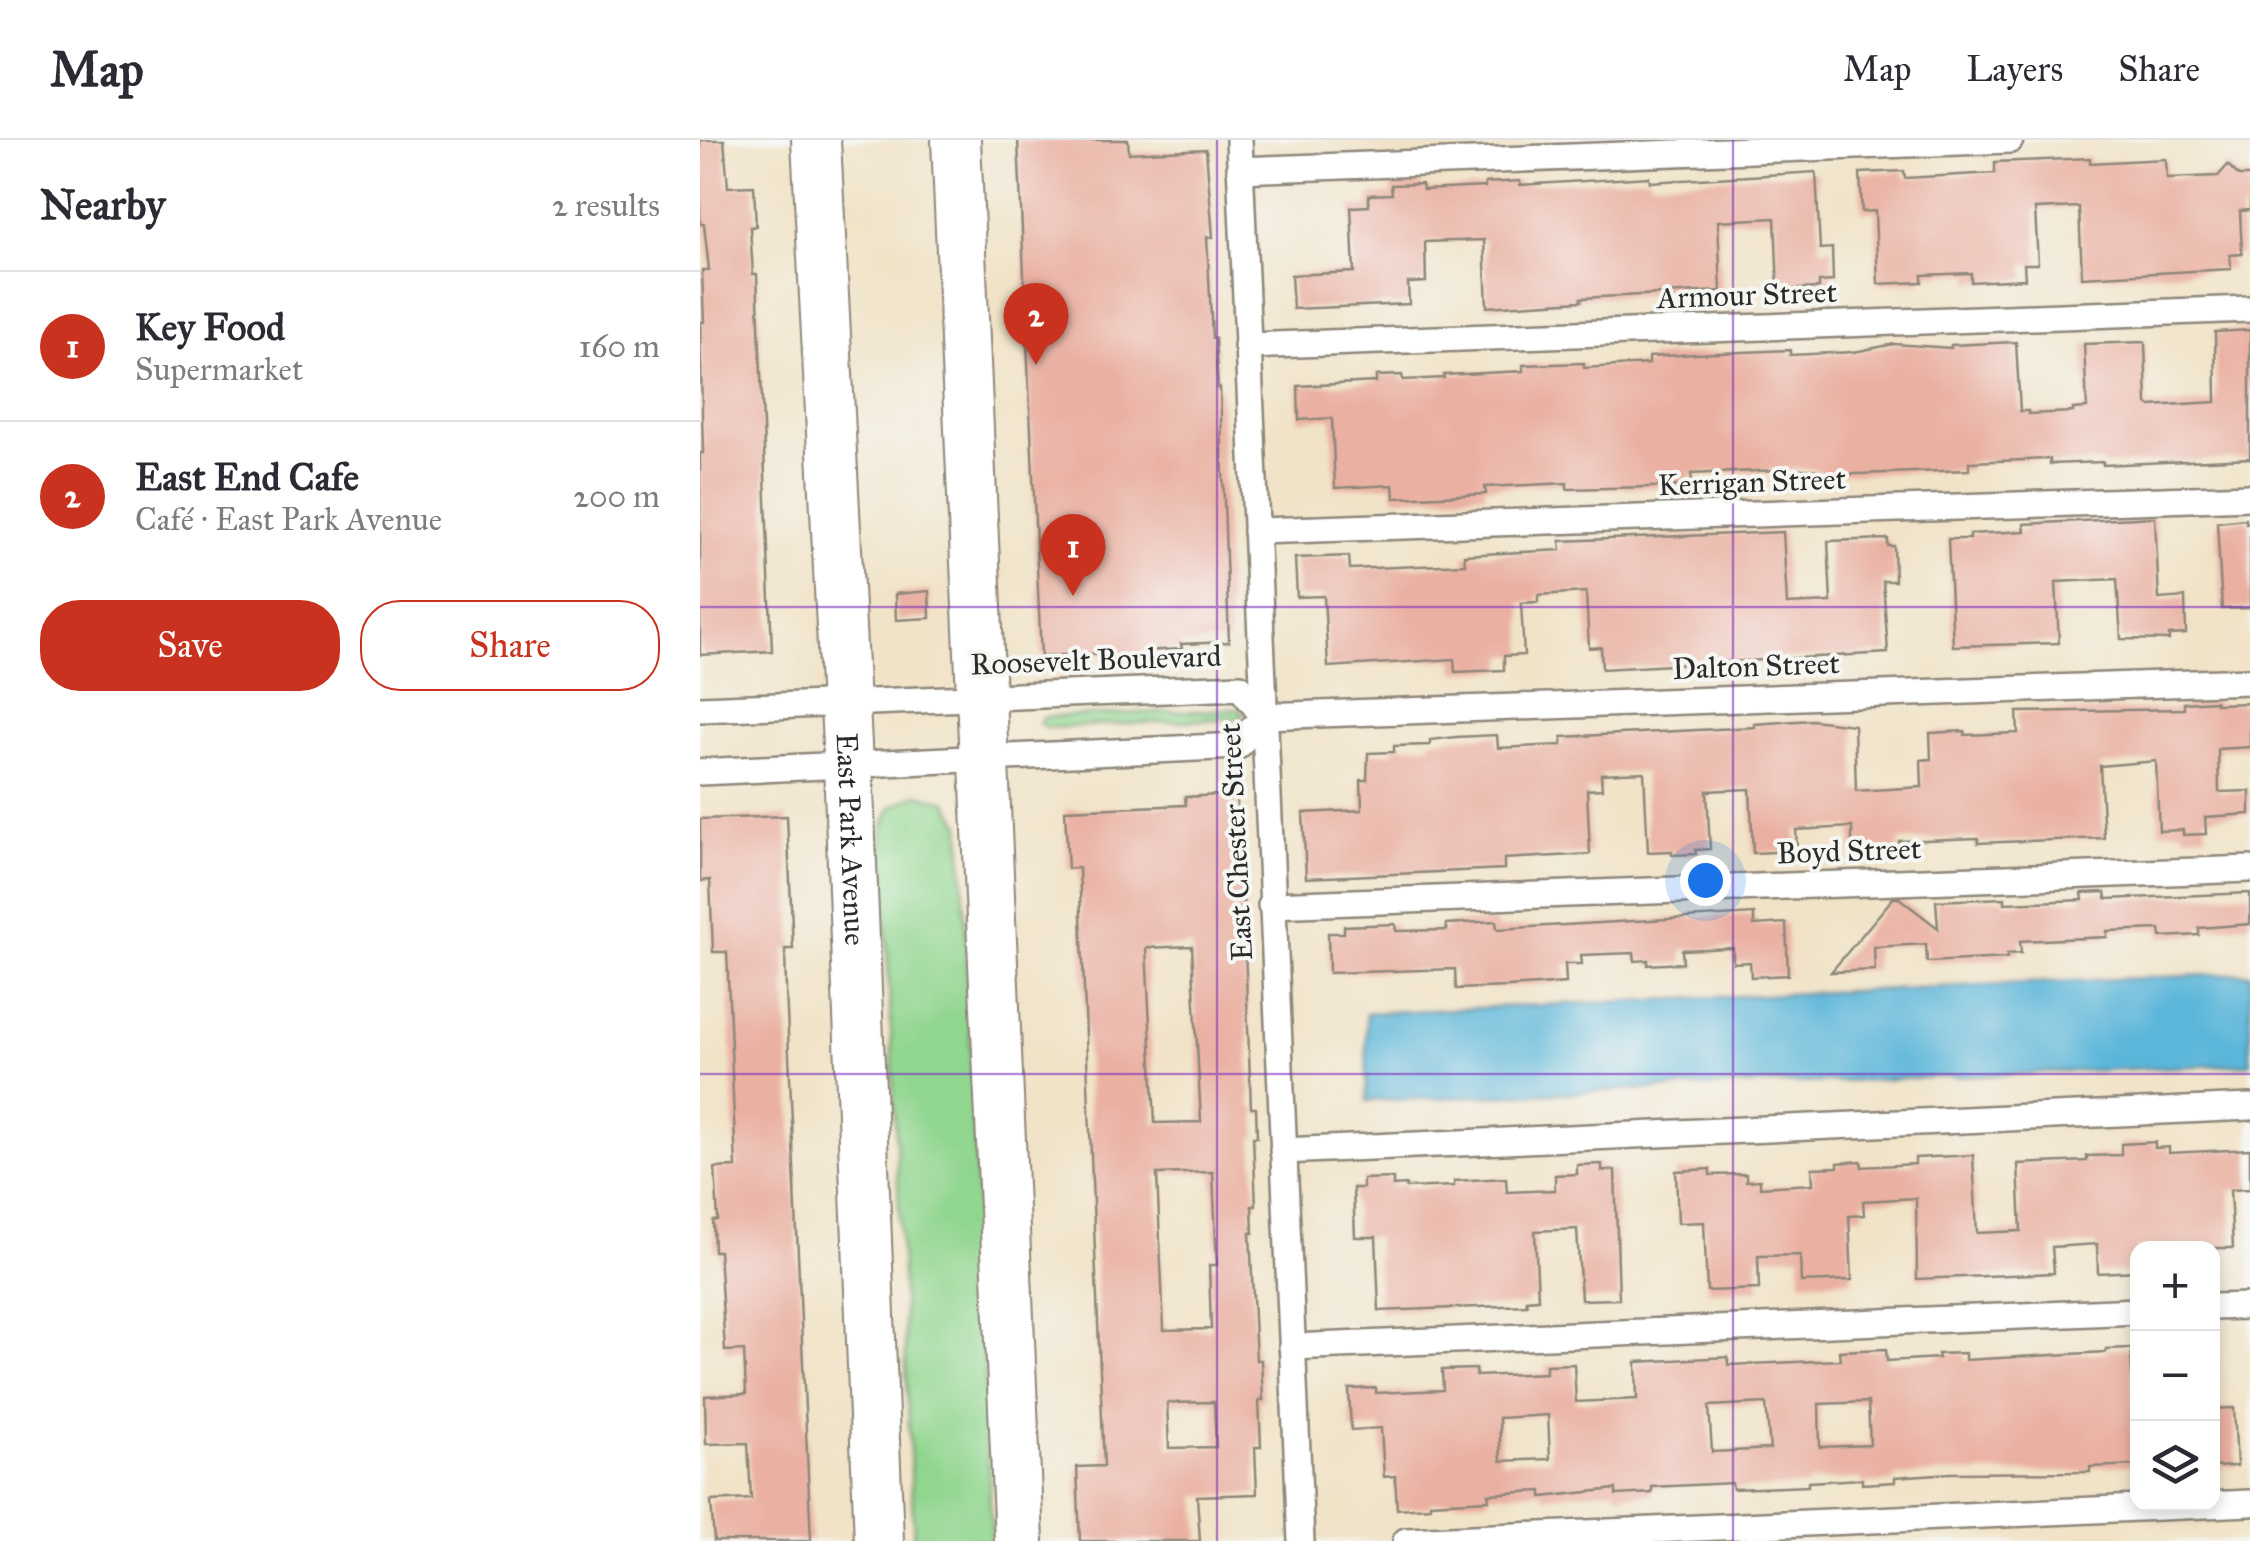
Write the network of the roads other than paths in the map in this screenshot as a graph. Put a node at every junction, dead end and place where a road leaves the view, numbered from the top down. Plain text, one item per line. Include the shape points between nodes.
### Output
1 (816, 140) edge
2 (956, 140) edge
3 (1239, 140) edge
4 (2010, 140) edge
5 (1240, 170) junction
6 (2250, 309) edge
7 (1247, 346) junction
8 (2250, 498) edge
9 (1256, 531) junction
10 (2250, 682) edge
11 (982, 697) junction
12 (844, 703) junction
13 (700, 708) edge
14 (1264, 716) junction
15 (984, 759) junction
16 (848, 764) junction
17 (700, 772) edge
18 (2250, 869) edge
19 (1272, 905) junction
20 (2250, 1107) edge
21 (1283, 1150) junction
22 (2250, 1306) edge
23 (2220, 1307) edge
24 (2130, 1310) edge
25 (1292, 1346) junction
26 (2250, 1503) edge
27 (879, 1541) edge
28 (1020, 1541) edge
29 (1300, 1541) edge
30 (1406, 1541) edge

1 - 12 highway, East Park Avenue
2 - 11 highway
3 - 5 street, East Chester Street
4 - 5 street
5 - 7 street, East Chester Street
6 - 7 street, Armour Street
7 - 9 street, East Chester Street
8 - 9 street, Kerrigan Street
9 - 14 street, East Chester Street
10 - 14 street, Dalton Street
11 - 12 street, Roosevelt Boulevard
11 - 14 street, Roosevelt Boulevard via 1240,688
11 - 15 highway
12 - 13 street, Roosevelt Boulevard
12 - 16 highway, East Park Avenue
14 - 15 street via 1238,746
14 - 19 street, East Chester Street
15 - 16 street
15 - 28 highway
16 - 17 street
16 - 27 highway, East Park Avenue
18 - 19 street, Boyd Street
19 - 21 street, East Chester Street
20 - 21 street
21 - 25 street, East Chester Street
22 - 23 street
24 - 25 street
25 - 29 street, East Chester Street
26 - 30 street

